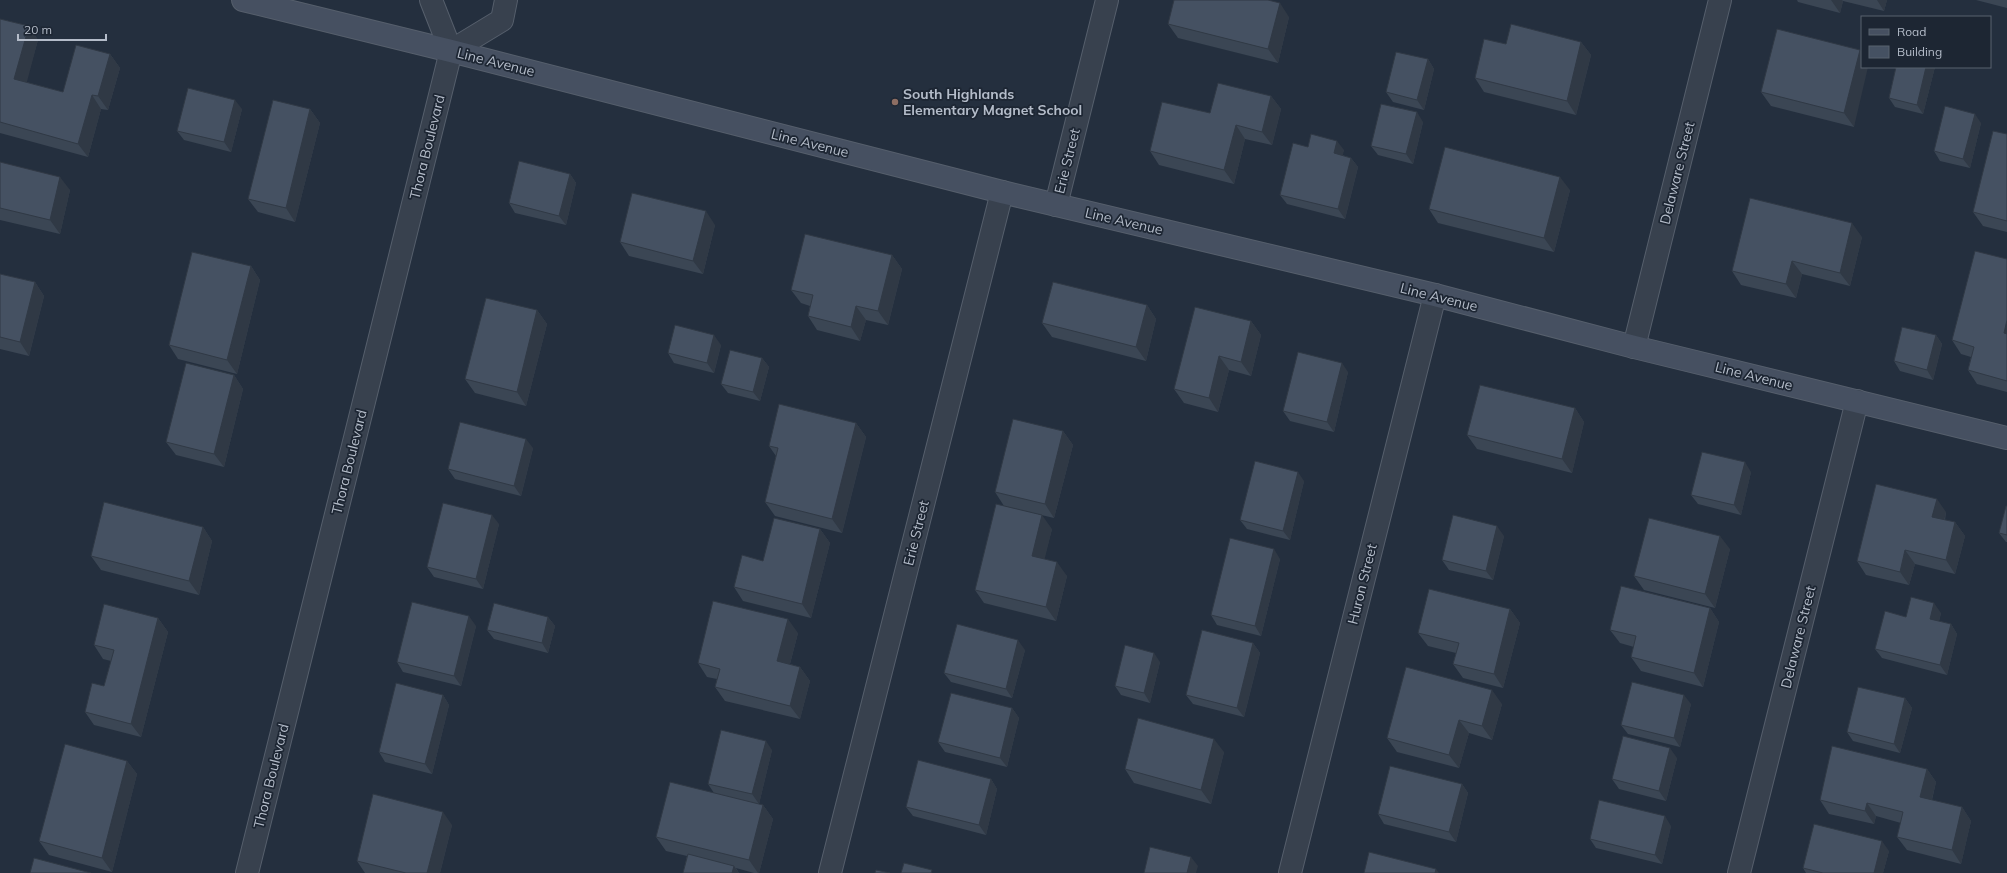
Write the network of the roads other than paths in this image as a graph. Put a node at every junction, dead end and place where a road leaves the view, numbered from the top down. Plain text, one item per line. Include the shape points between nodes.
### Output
1 (243, 0) edge
2 (431, 0) edge
3 (506, 0) edge
4 (1107, 0) edge
5 (1720, 0) edge
6 (451, 51) junction
7 (1002, 192) junction
8 (1056, 205) junction
9 (1435, 295) junction
10 (1634, 346) junction
11 (1857, 401) junction
12 (2007, 438) edge
13 (247, 873) edge
14 (830, 873) edge
15 (1290, 873) edge
16 (1739, 873) edge

1 - 6 main road, Line Avenue
2 - 6 street
3 - 6 street via 502,20
4 - 8 street, Erie Street
5 - 10 street, Delaware Street
6 - 7 main road, Line Avenue
6 - 13 street, Thora Boulevard
7 - 8 main road, Line Avenue
7 - 14 street, Erie Street
8 - 9 main road, Line Avenue
9 - 10 main road, Line Avenue
9 - 15 street, Huron Street
10 - 11 main road, Line Avenue
11 - 12 main road, Line Avenue
11 - 16 street, Delaware Street

